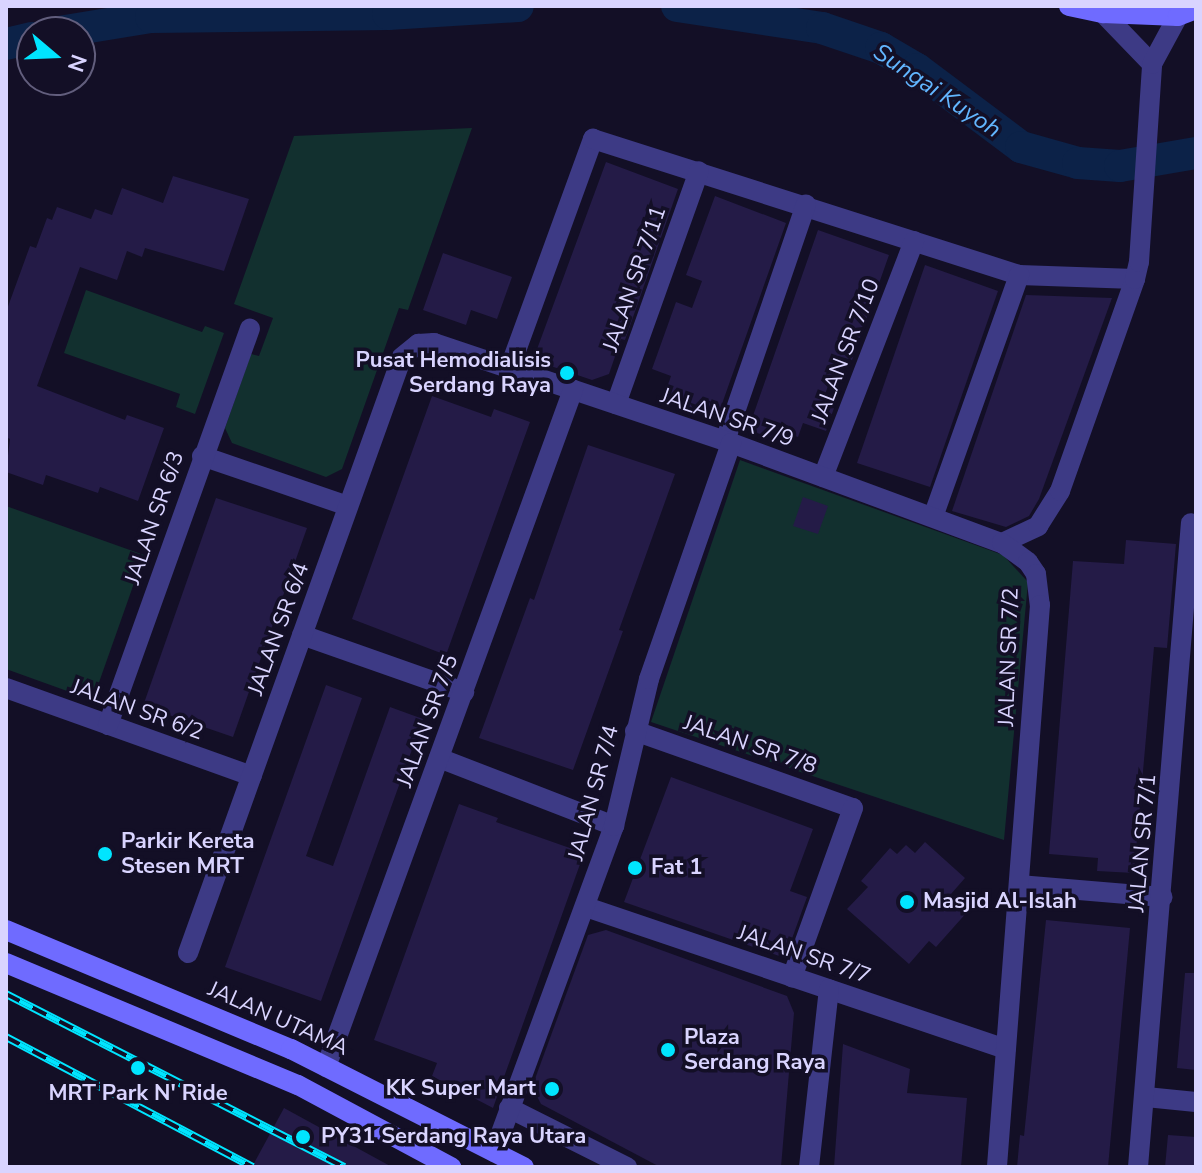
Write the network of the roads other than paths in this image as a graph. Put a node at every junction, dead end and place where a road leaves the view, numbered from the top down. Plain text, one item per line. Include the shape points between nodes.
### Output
1 (1069, 6) edge
2 (1187, 12) edge
3 (1103, 13) junction
4 (1152, 73) junction
5 (699, 171) junction
6 (806, 205) junction
7 (914, 241) junction
8 (1137, 270) junction
9 (1019, 275) junction
10 (250, 329) dead end
11 (434, 343) joint
12 (510, 367) junction
13 (573, 390) junction
14 (616, 404) junction
15 (728, 442) junction
16 (202, 456) junction
17 (823, 477) junction
18 (348, 506) junction
19 (933, 517) junction
20 (1191, 523) dead end
21 (1002, 543) junction
22 (302, 635) junction
23 (6, 688) edge
24 (464, 692) junction
25 (108, 725) junction
26 (635, 731) junction
27 (439, 758) junction
28 (252, 776) junction
29 (614, 826) junction
30 (1019, 885) junction
31 (1162, 897) junction
32 (586, 907) junction
33 (6, 930) edge
34 (188, 953) dead end
35 (6, 963) edge
36 (792, 977) junction
37 (829, 989) junction
38 (1006, 1049) junction
39 (326, 1067) junction
40 (1146, 1097) junction
41 (1196, 1102) edge
42 (509, 1108) junction
43 (494, 1152) junction
44 (451, 1167) edge
45 (524, 1167) edge
46 (627, 1167) edge
47 (809, 1167) edge
48 (997, 1167) edge
49 (1138, 1167) edge

1 - 3 street
2 - 3 street
2 - 4 street
3 - 4 street
4 - 8 street
5 - 6 street
5 - 12 street via 593,139
5 - 14 street, JALAN SR 7/11
6 - 7 street
6 - 15 street, JALAN SR 7/4
7 - 9 street
7 - 17 street, JALAN SR 7/10
8 - 9 street
8 - 21 street via 1060,491 1038,526
9 - 19 street
10 - 16 street, JALAN SR 6/3
11 - 12 street, JALAN SR 7/9
11 - 18 street, JALAN SR 6/4 via 418,344 402,357
12 - 13 street, JALAN SR 7/9
13 - 14 street, JALAN SR 7/9
13 - 24 street, JALAN SR 7/5
14 - 15 street, JALAN SR 7/9
15 - 17 street, JALAN SR 7/9
15 - 26 street, JALAN SR 7/4
16 - 18 street
16 - 25 street, JALAN SR 6/3
17 - 19 street, JALAN SR 7/9
18 - 22 street, JALAN SR 6/4
19 - 21 street, JALAN SR 7/9
20 - 31 street, JALAN SR 7/1
21 - 30 street, JALAN SR 7/2 via 1036,574 1040,605
22 - 24 street
22 - 28 street, JALAN SR 6/4
23 - 25 street, JALAN SR 6/2
24 - 27 street, JALAN SR 7/5
25 - 28 street, JALAN SR 6/2
26 - 29 street, JALAN SR 7/4
26 - 36 street, JALAN SR 7/8 via 849,804 853,810
27 - 29 street
27 - 39 street, JALAN SR 7/5
28 - 34 street, JALAN SR 6/4
29 - 32 street, JALAN SR 7/4
30 - 31 street
30 - 38 street, JALAN SR 7/2
31 - 40 street, JALAN SR 7/1
32 - 36 street, JALAN SR 7/7
32 - 42 street, JALAN SR 7/4
33 - 39 street, JALAN UTAMA
35 - 44 street via 298,1085
36 - 37 street, JALAN SR 7/7
37 - 38 street, JALAN SR 7/7
37 - 47 street
38 - 48 street, JALAN SR 7/2
39 - 43 street, JALAN UTAMA
40 - 41 street
40 - 49 street, JALAN SR 7/1
42 - 43 street, JALAN SR 7/4
42 - 46 street
43 - 45 street, JALAN UTAMA

